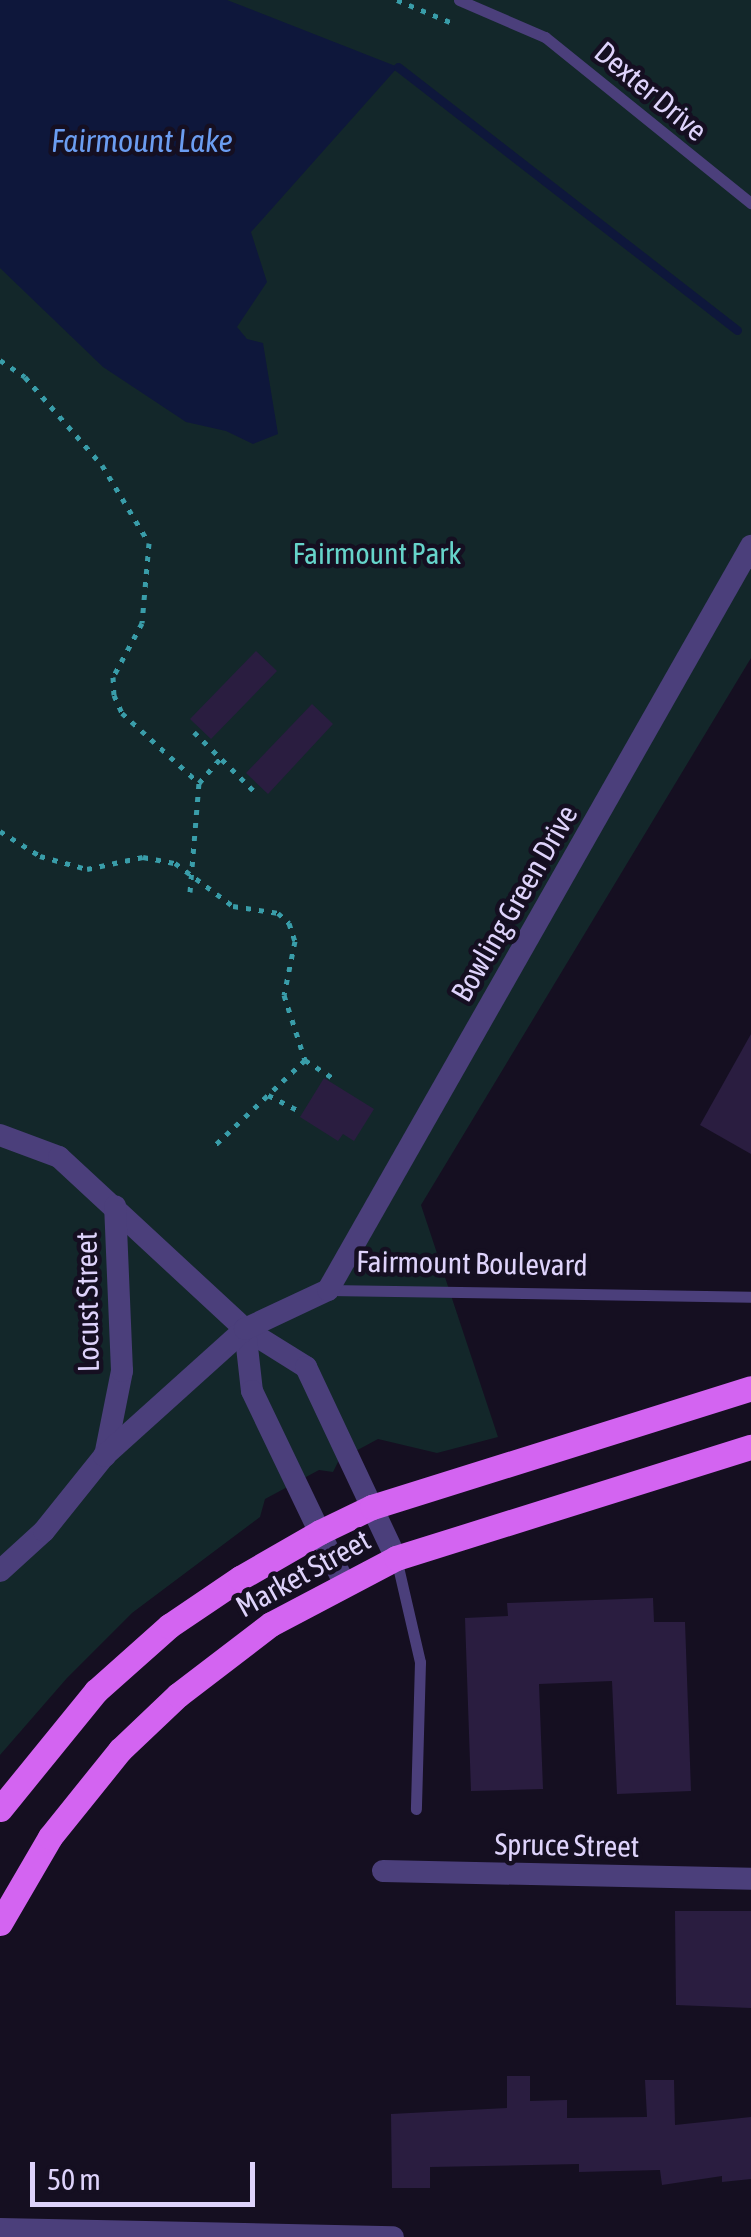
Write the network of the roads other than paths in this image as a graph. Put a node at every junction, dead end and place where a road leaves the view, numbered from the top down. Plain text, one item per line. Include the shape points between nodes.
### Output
1 (459, 0) edge
2 (751, 203) edge
3 (751, 546) edge
4 (0, 1134) edge
5 (115, 1206) junction
6 (328, 1290) junction
7 (751, 1297) edge
8 (245, 1329) junction
9 (751, 1388) edge
10 (751, 1446) edge
11 (104, 1456) junction
12 (372, 1507) junction
13 (320, 1532) junction
14 (396, 1558) junction
15 (0, 1571) edge
16 (344, 1583) junction
17 (0, 1809) edge
18 (416, 1809) dead end
19 (383, 1871) dead end
20 (751, 1878) edge
21 (0, 1923) edge
22 (0, 2229) edge
23 (393, 2237) edge

1 - 2 lane, Dexter Drive via 545,37
3 - 6 street, Bowling Green Drive
4 - 5 street, Locust Street via 58,1156
5 - 8 street, Locust Street
5 - 11 street, Locust Street via 122,1371
6 - 7 lane, Fairmount Boulevard
6 - 8 street, Fairmount Boulevard
8 - 11 street, Fairmount Boulevard
8 - 12 street via 306,1367
8 - 13 street via 252,1391
9 - 12 main road, Market Street
10 - 14 main road, Market Street
11 - 15 street, Fairmount Boulevard via 44,1531
12 - 13 main road, Market Street
12 - 14 street
13 - 16 street
13 - 17 main road, Market Street via 169,1626 96,1691
14 - 16 main road, Market Street
14 - 18 lane via 420,1662
16 - 21 main road, Market Street via 234,1650 144,1726 50,1837
19 - 20 street, Spruce Street
22 - 23 street

